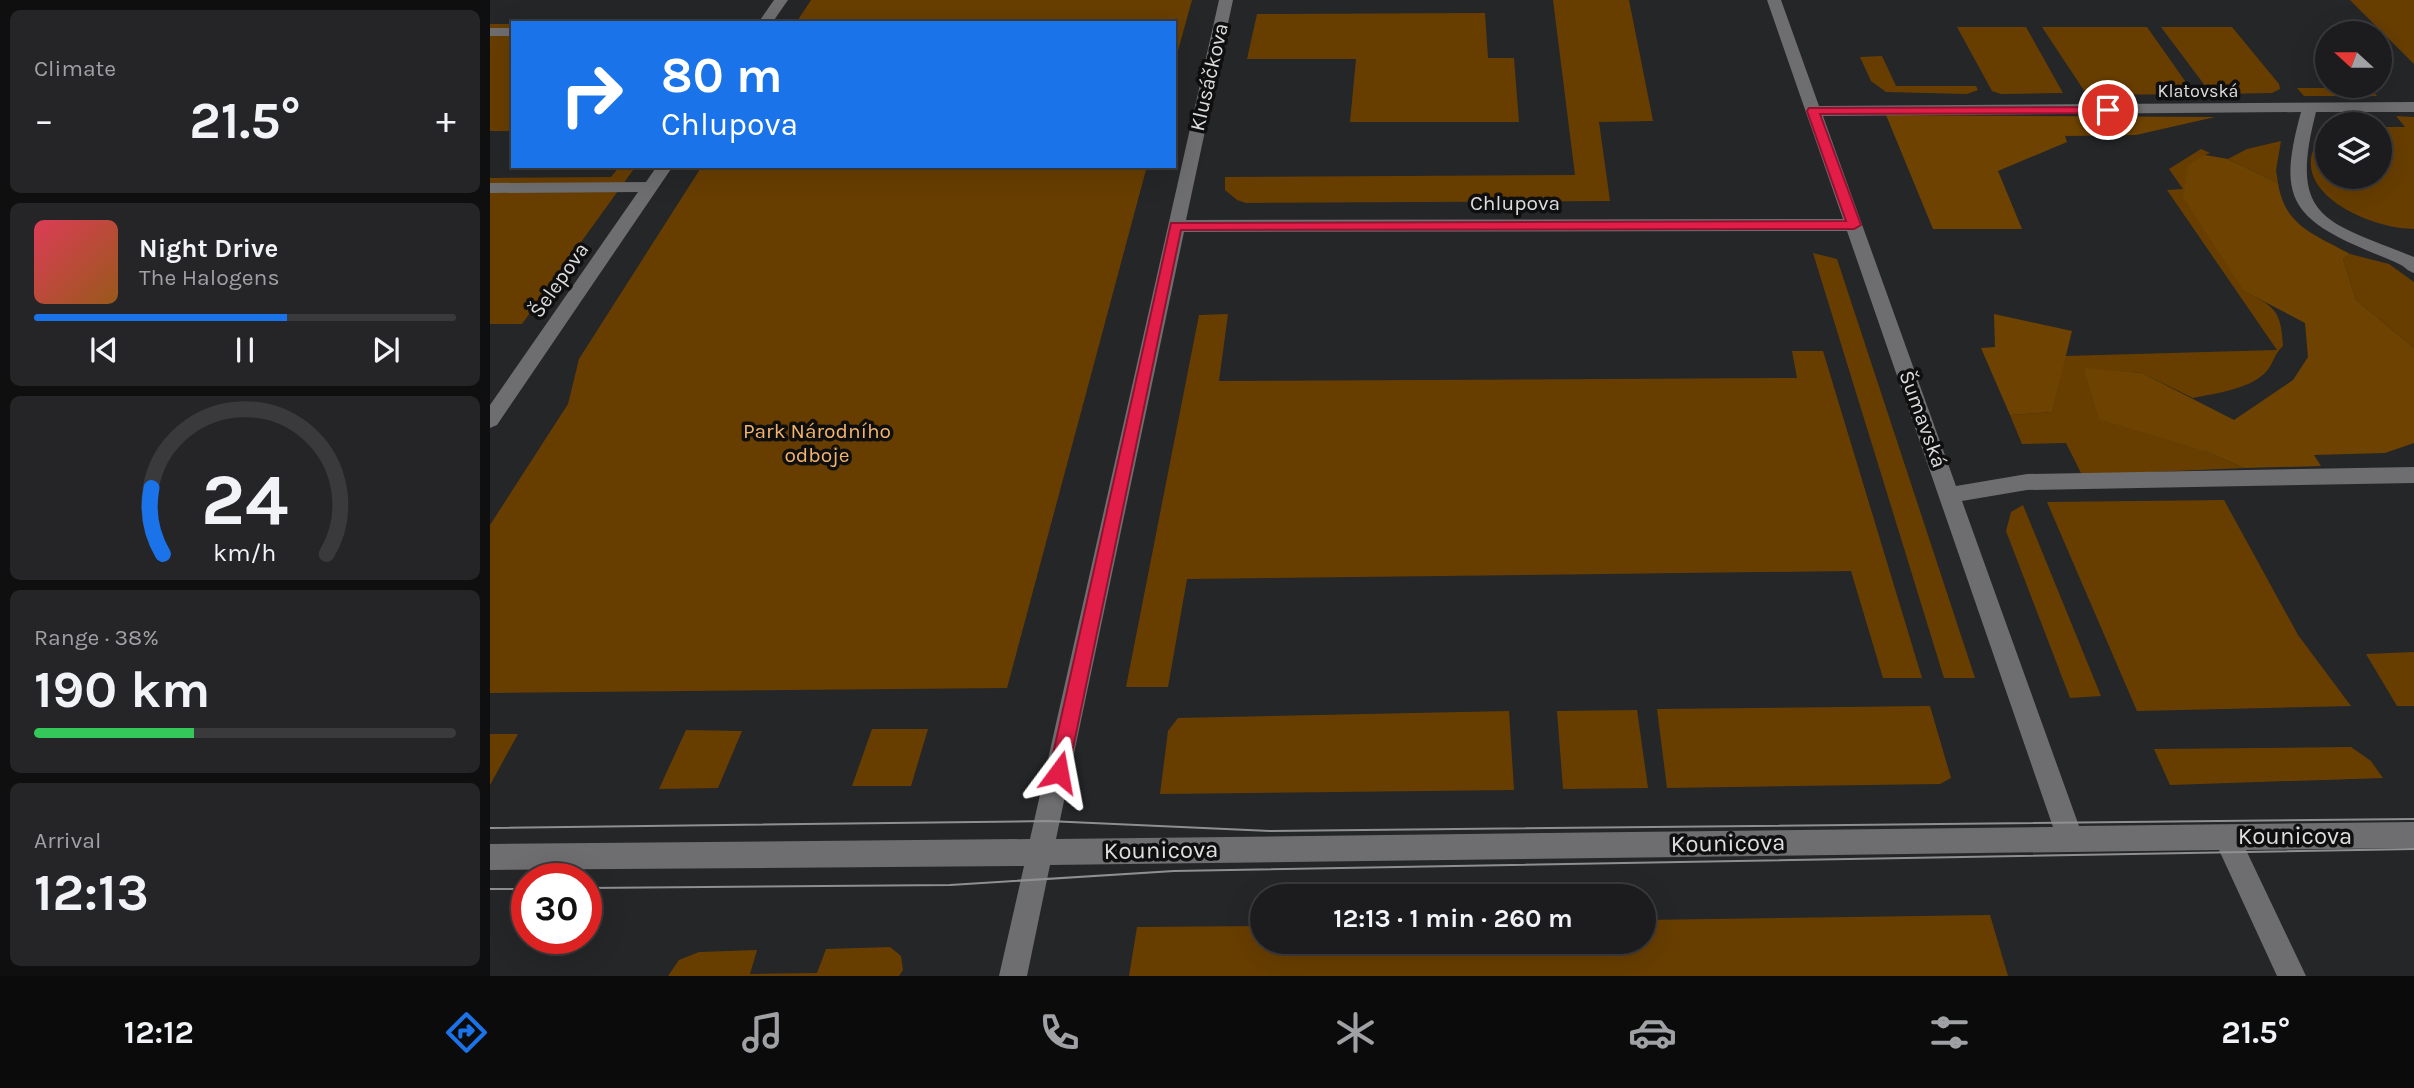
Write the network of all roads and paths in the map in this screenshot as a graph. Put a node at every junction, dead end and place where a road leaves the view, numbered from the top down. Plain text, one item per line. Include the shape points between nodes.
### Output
1 (781, 0) edge
2 (1226, 0) edge
3 (1774, 0) edge
4 (766, 21) edge
5 (490, 32) edge
6 (511, 32) edge
7 (2414, 107) edge
8 (2309, 110) junction
9 (1813, 111) junction
10 (665, 168) edge
11 (651, 187) junction
12 (490, 188) edge
13 (1854, 225) junction
14 (1175, 226) junction
15 (2414, 267) edge
16 (493, 411) edge
17 (2414, 475) edge
18 (1950, 495) junction
19 (2414, 835) edge
20 (2226, 836) junction
21 (2070, 838) junction
22 (1041, 852) junction
23 (490, 857) edge
24 (1013, 976) edge
25 (2292, 976) edge

1 - 4 street
2 - 14 street, Klusáčkova
3 - 9 street, Šumavská
5 - 6 street
7 - 8 street, Klatovská
8 - 9 street, Klatovská
8 - 15 street via 2295,175 2307,211 2324,225
9 - 13 street, Šumavská
10 - 11 street, Šelepova
11 - 12 street
11 - 16 street, Šelepova
13 - 14 street, Chlupova
13 - 18 street, Šumavská
14 - 22 street, Klusáčkova
17 - 18 street via 2027,482
18 - 21 street, Šumavská
19 - 20 street, Kounicova
20 - 21 street, Kounicova
20 - 25 street
21 - 22 street, Kounicova
22 - 23 street, Kounicova
22 - 24 street

